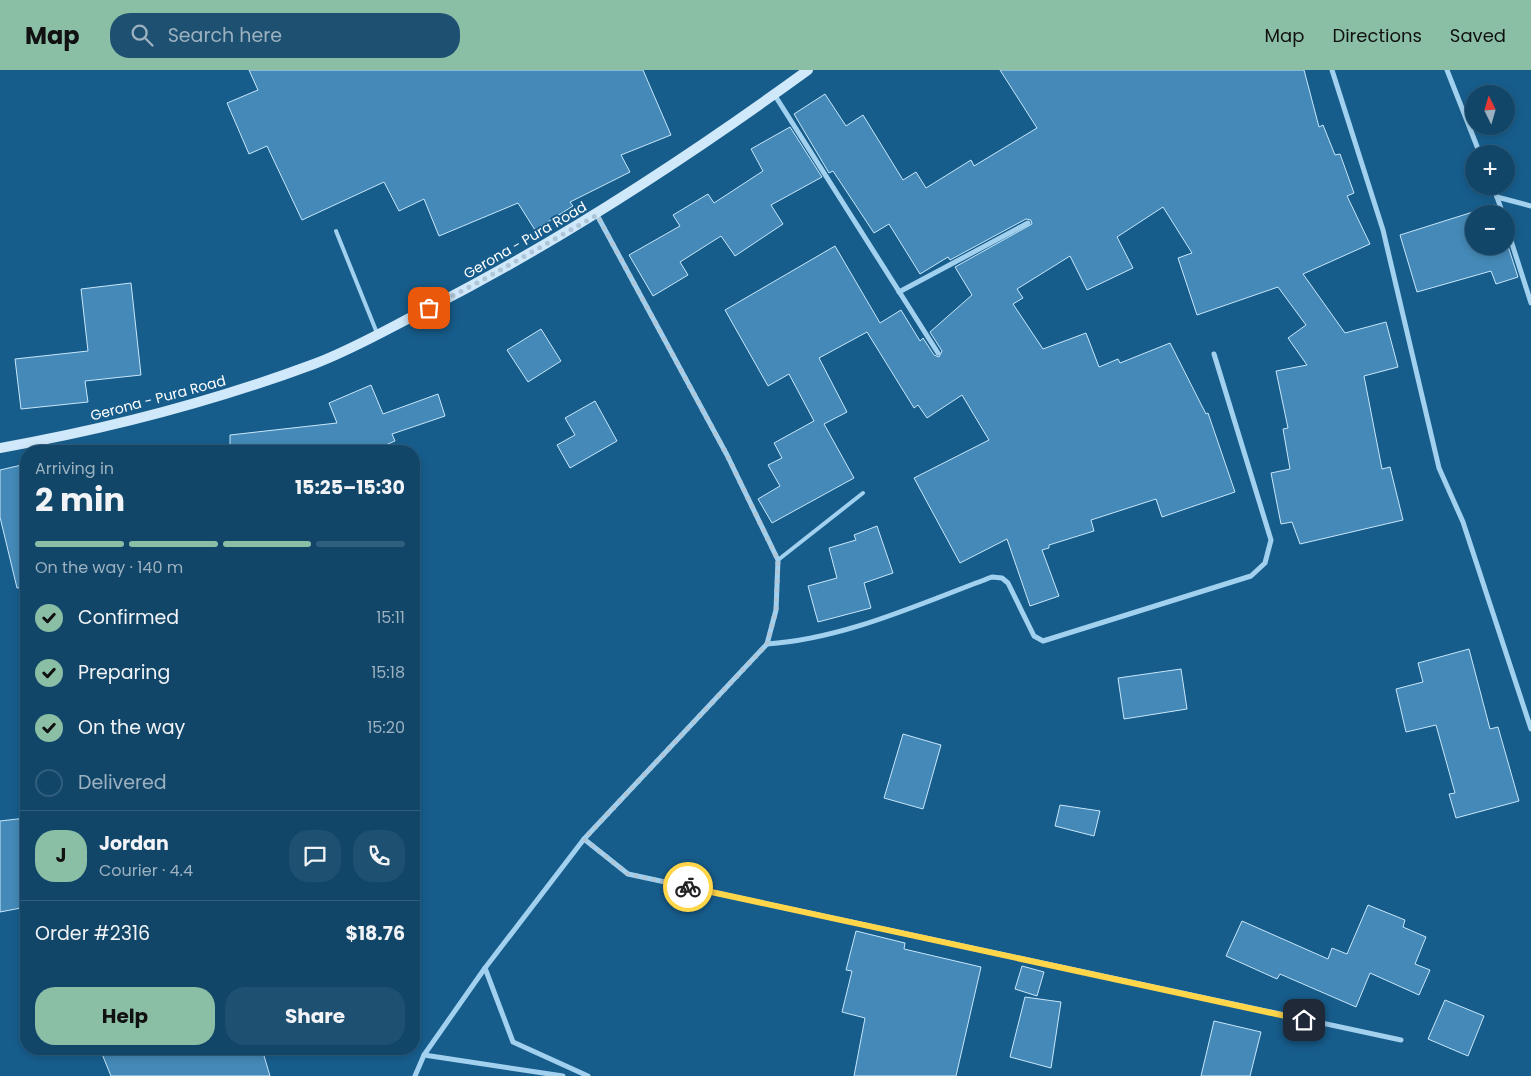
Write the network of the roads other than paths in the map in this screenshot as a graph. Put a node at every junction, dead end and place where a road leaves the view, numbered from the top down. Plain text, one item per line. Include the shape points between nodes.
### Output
1 (808, 70) edge
2 (1332, 70) edge
3 (1447, 70) edge
4 (774, 94) junction
5 (1476, 145) edge
6 (1497, 196) joint
7 (1500, 205) edge
8 (1531, 206) edge
9 (597, 215) junction
10 (1028, 223) dead end
11 (336, 231) dead end
12 (1515, 253) edge
13 (899, 292) junction
14 (1531, 303) edge
15 (378, 334) junction
16 (938, 353) dead end
17 (1214, 354) dead end
18 (0, 448) edge
19 (863, 493) dead end
20 (778, 560) junction
21 (767, 644) junction
22 (1531, 729) edge
23 (584, 839) junction
24 (485, 968) junction
25 (1401, 1040) dead end
26 (424, 1055) junction
27 (415, 1076) edge
28 (563, 1076) edge
29 (588, 1076) edge

1 - 4 main road, Gerona - Pura Road
2 - 22 street via 1383,230 1439,468 1462,522
3 - 5 street
4 - 9 main road, Gerona - Pura Road
4 - 13 street
6 - 7 street
6 - 8 street
9 - 15 main road, Gerona - Pura Road via 481,281
9 - 20 street via 727,455
10 - 13 street
11 - 15 lane
12 - 14 street
13 - 16 street
15 - 18 main road, Gerona - Pura Road via 316,363 197,404 76,434
17 - 21 street via 1271,540 1265,563 1251,576 1043,641 1034,636 1008,583 1002,578 992,578 812,639
19 - 20 lane
20 - 21 street via 776,610
21 - 23 street
23 - 24 street
23 - 25 street via 628,874
24 - 26 street
24 - 29 street via 513,1042
26 - 27 street
26 - 28 street

